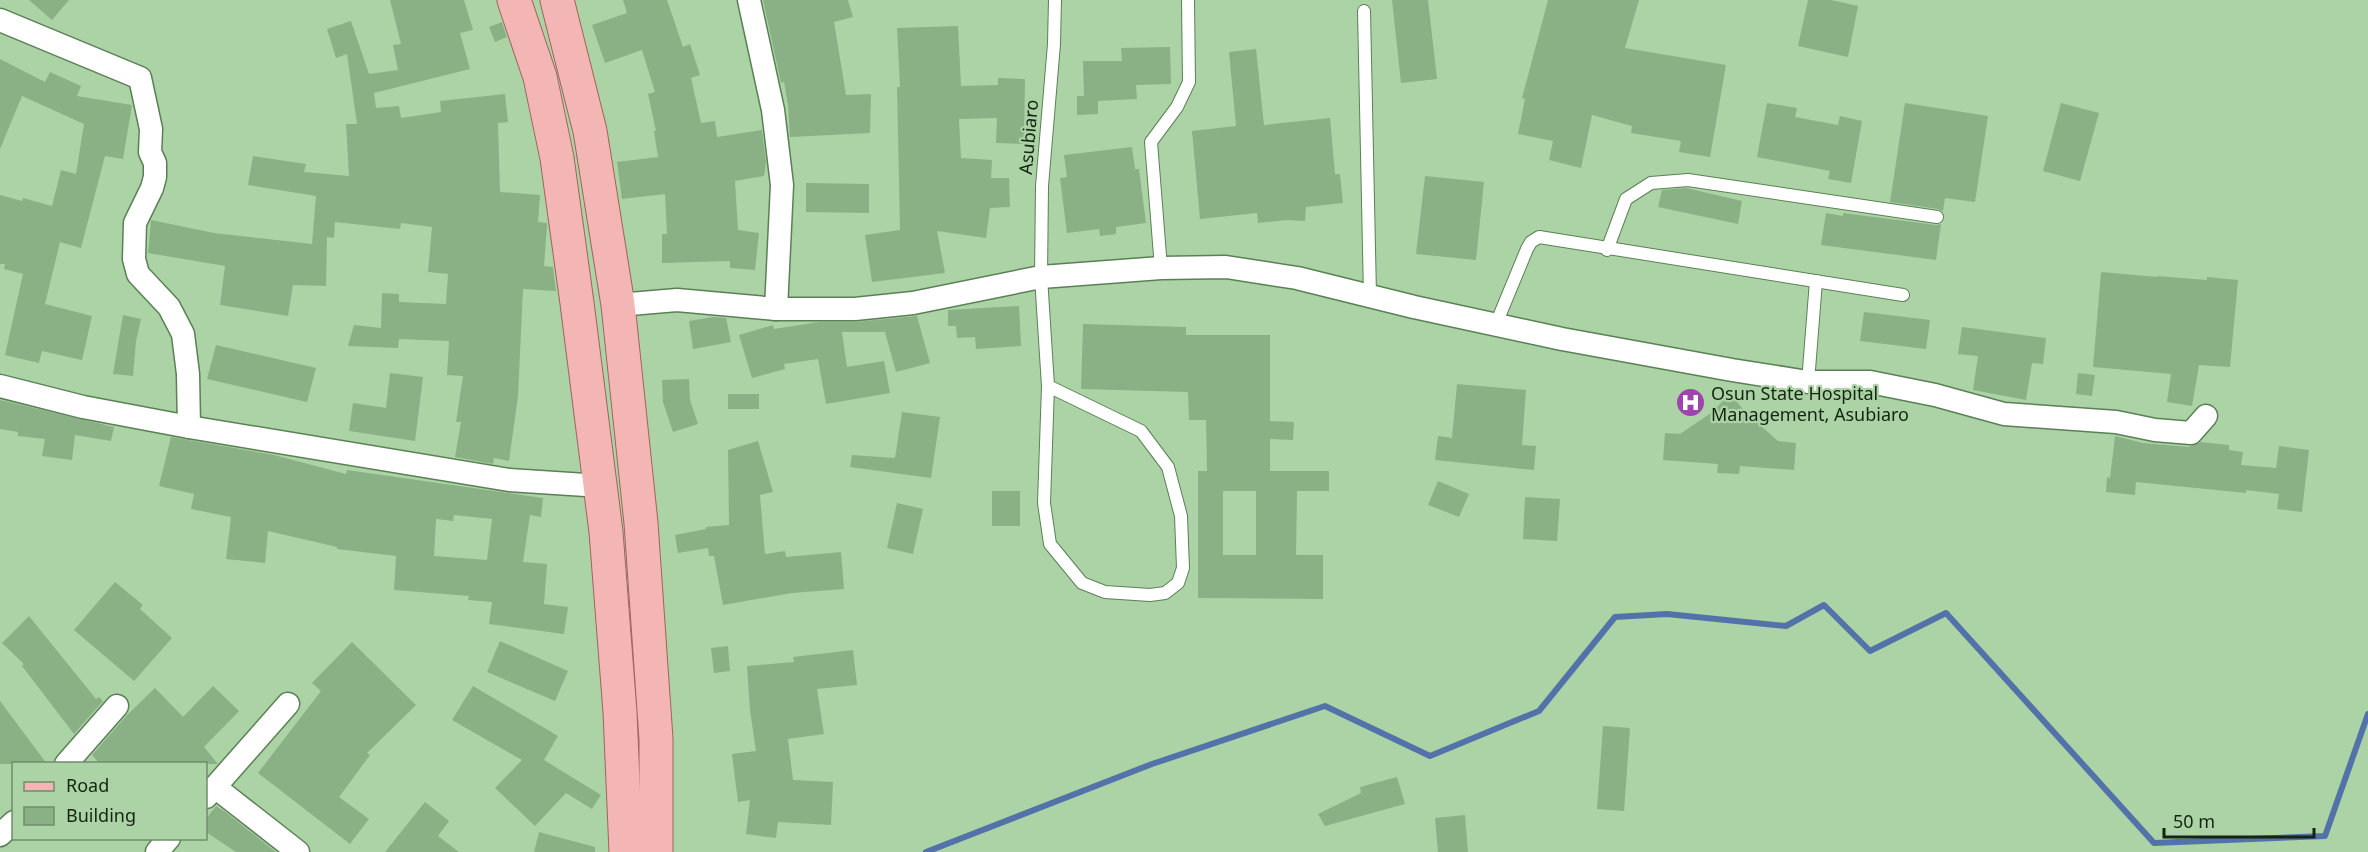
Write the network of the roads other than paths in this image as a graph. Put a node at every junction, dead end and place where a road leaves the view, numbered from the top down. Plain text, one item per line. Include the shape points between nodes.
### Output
1 (514, 0) edge
2 (557, 0) edge
3 (749, 0) edge
4 (1055, 0) edge
5 (1188, 0) edge
6 (1364, 11) dead end
7 (0, 20) edge
8 (1937, 217) dead end
9 (1607, 250) junction
10 (1161, 268) junction
11 (1041, 277) junction
12 (1816, 281) junction
13 (1903, 295) dead end
14 (1370, 296) junction
15 (618, 305) junction
16 (776, 309) junction
17 (1496, 324) junction
18 (1808, 382) junction
19 (0, 386) edge
20 (1048, 386) junction
21 (2206, 416) dead end
22 (189, 428) junction
23 (601, 486) junction
24 (288, 704) dead end
25 (117, 706) dead end
26 (68, 762) edge
27 (210, 792) edge
28 (12, 824) edge
29 (0, 835) edge
30 (167, 840) edge
31 (641, 845) edge
32 (157, 852) edge
33 (298, 852) edge

1 - 23 main road via 540,77 557,158
2 - 15 main road via 590,131
3 - 16 street via 773,110 782,185
4 - 11 lane, Asubiaro via 1042,186
5 - 10 lane via 1189,82 1177,107 1151,142
6 - 14 lane
7 - 22 street via 140,78 151,129 150,152 155,163 152,188 135,223 134,259 138,274 169,307 183,334
8 - 9 lane via 1688,180 1651,183 1626,199
9 - 12 lane
9 - 17 lane via 1539,237 1531,242
10 - 11 street
10 - 14 street via 1226,267 1297,278
11 - 16 street via 913,303 855,309
11 - 20 lane, Asubiaro
12 - 13 lane
12 - 18 lane
14 - 17 street
15 - 16 street via 678,300
15 - 31 main road via 642,534 656,739
17 - 18 street
18 - 21 street via 1870,382 2004,414 2116,422 2173,433 2191,433
19 - 22 street
20 - 20 lane, Asubiaro via 1141,431 1168,467 1180,516 1183,568 1178,583 1165,593 1106,592 1083,583 1050,544 1044,503
22 - 23 street via 509,480
23 - 31 main road via 620,712
24 - 27 street
25 - 26 street
27 - 33 street
28 - 29 street
30 - 32 street

